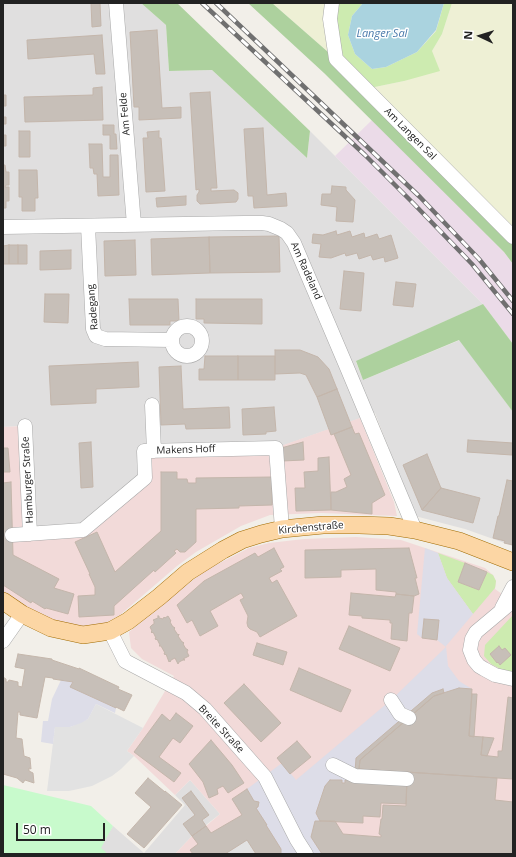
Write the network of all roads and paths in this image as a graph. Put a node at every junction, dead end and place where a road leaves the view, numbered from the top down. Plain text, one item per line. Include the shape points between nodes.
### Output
1 (116, 3) edge
2 (332, 3) edge
3 (134, 225) junction
4 (88, 226) junction
5 (3, 228) edge
6 (513, 238) edge
7 (172, 340) dead end
8 (152, 405) dead end
9 (25, 426) dead end
10 (154, 451) junction
11 (282, 529) junction
12 (415, 530) junction
13 (30, 534) junction
14 (12, 535) dead end
15 (513, 562) edge
16 (513, 587) edge
17 (3, 601) edge
18 (513, 601) edge
19 (507, 608) edge
20 (22, 614) junction
21 (110, 631) junction
22 (3, 640) edge
23 (513, 679) edge
24 (391, 700) dead end
25 (409, 718) dead end
26 (333, 765) dead end
27 (407, 779) dead end
28 (306, 854) edge

1 - 3 street, Am Felde
2 - 6 street, Am Langen Sal via 330,19 336,59
3 - 4 street, Am Radeland
3 - 12 street, Am Radeland via 262,223 275,226 287,233 294,243
4 - 5 street, Am Radeland
4 - 7 street, Radegang via 93,329 96,336
8 - 10 street
9 - 13 street, Hamburger Straße
10 - 11 street, Makens Hoff via 276,448
10 - 13 street, Makens Hoff via 144,451 145,478 83,530
11 - 12 main road, Kirchenstraße via 359,525
11 - 21 main road, Kirchenstraße via 242,540 223,550 188,572 128,621
12 - 15 main road, Kirchenstraße via 459,541
13 - 14 street, Makens Hoff
16 - 19 street
17 - 20 main road
18 - 19 street
19 - 23 street via 476,632 470,650 476,663 484,669 495,675
20 - 21 main road via 51,628 83,635
20 - 22 street
21 - 28 street, Breite Straße via 125,661 186,693 205,709 265,777 296,840
24 - 25 street via 400,714
26 - 27 street via 355,776

